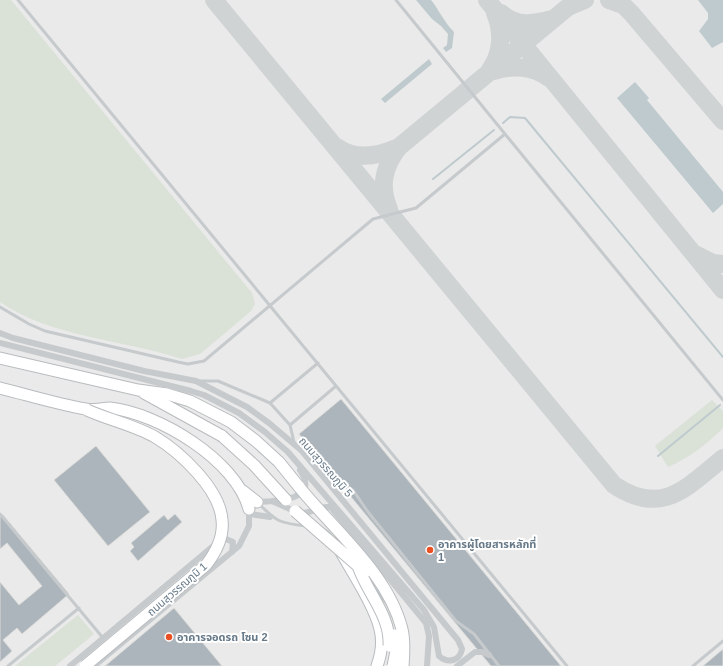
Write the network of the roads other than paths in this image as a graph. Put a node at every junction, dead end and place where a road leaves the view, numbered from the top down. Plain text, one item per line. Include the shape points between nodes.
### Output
1 (18, 0) edge
2 (396, 0) edge
3 (505, 134) junction
4 (268, 305) junction
5 (0, 307) edge
6 (0, 334) edge
7 (0, 343) edge
8 (1, 358) edge
9 (318, 363) junction
10 (196, 381) junction
11 (336, 386) junction
12 (0, 388) edge
13 (138, 390) junction
14 (723, 400) edge
15 (270, 403) junction
16 (87, 410) junction
17 (290, 425) junction
18 (295, 445) junction
19 (288, 452) junction
20 (327, 482) junction
21 (272, 501) junction
22 (252, 508) junction
23 (0, 514) edge
24 (270, 517) junction
25 (346, 549) junction
26 (232, 552) junction
27 (168, 584) junction
28 (179, 596) junction
29 (150, 600) junction
30 (78, 608) junction
31 (160, 612) junction
32 (103, 638) junction
33 (723, 641) edge
34 (89, 650) junction
35 (488, 652) junction
36 (457, 663) edge
37 (97, 664) edge
38 (8, 666) edge
39 (70, 666) edge
40 (85, 666) edge
41 (377, 666) edge
42 (386, 666) edge
43 (393, 666) edge
44 (404, 666) edge
45 (427, 666) edge
46 (451, 666) edge
47 (499, 666) edge
48 (567, 666) edge
49 (693, 666) edge

1 - 4 lane
2 - 3 lane
3 - 4 lane via 416,208 373,219
3 - 14 lane
4 - 5 lane via 210,357 188,364 45,331
4 - 9 lane
6 - 10 street, ถนนสุวรรณภูมิ 5 via 144,371
7 - 19 street, ถนนสุวรรณภูมิ 5 via 204,395 249,420
8 - 13 highway
9 - 11 lane
9 - 15 lane
10 - 15 lane via 218,382
10 - 18 street, ถนนสุวรรณภูมิ 5 via 242,404
11 - 17 lane
11 - 48 lane
12 - 16 highway, ถนนสุวรรณภูมิ 1
13 - 25 highway, bridge via 222,436 254,464 295,511
13 - 25 highway, bridge via 167,394 190,401 231,422 256,441 279,462
15 - 17 lane
16 - 22 highway via 110,408 156,422 199,446 215,458
16 - 40 highway, ถนนสุวรรณภูมิ 1, bridge via 155,437 175,451 207,485 217,502 222,519 221,536 215,553 206,565
17 - 18 lane
18 - 20 street, ถนนสุวรรณภูมิ 5
19 - 21 street, ถนนสุวรรณภูมิ 5 via 303,475 305,486 298,495
19 - 36 street, ถนนสุวรรณภูมิ 5 via 430,619 437,635 439,656
20 - 35 lane via 353,490 456,621 474,634
20 - 36 street, ถนนสุวรรณภูมิ 5 via 458,640 462,649
21 - 22 street, ถนนสุวรรณภูมิ 5
21 - 45 street via 300,514 326,507 333,510 426,623 430,636
22 - 24 street
22 - 24 lane
22 - 26 street via 246,534
23 - 30 lane
24 - 44 lane via 287,524 324,528 332,535 394,614
25 - 41 highway via 380,630 381,647
25 - 42 highway, bridge via 388,627 390,643
25 - 43 highway, bridge via 386,603 393,620 397,646
25 - 44 highway, bridge via 378,580 391,601 402,630
26 - 27 street via 233,542 226,539 218,542
26 - 28 street
27 - 28 lane
27 - 29 street
28 - 31 street
29 - 31 lane
29 - 32 street
30 - 32 lane
30 - 38 lane
31 - 37 street
32 - 34 street
33 - 49 lane
34 - 37 lane
34 - 39 street
35 - 36 street, ถนนสุวรรณภูมิ 5 via 475,652
35 - 47 lane
36 - 46 street

